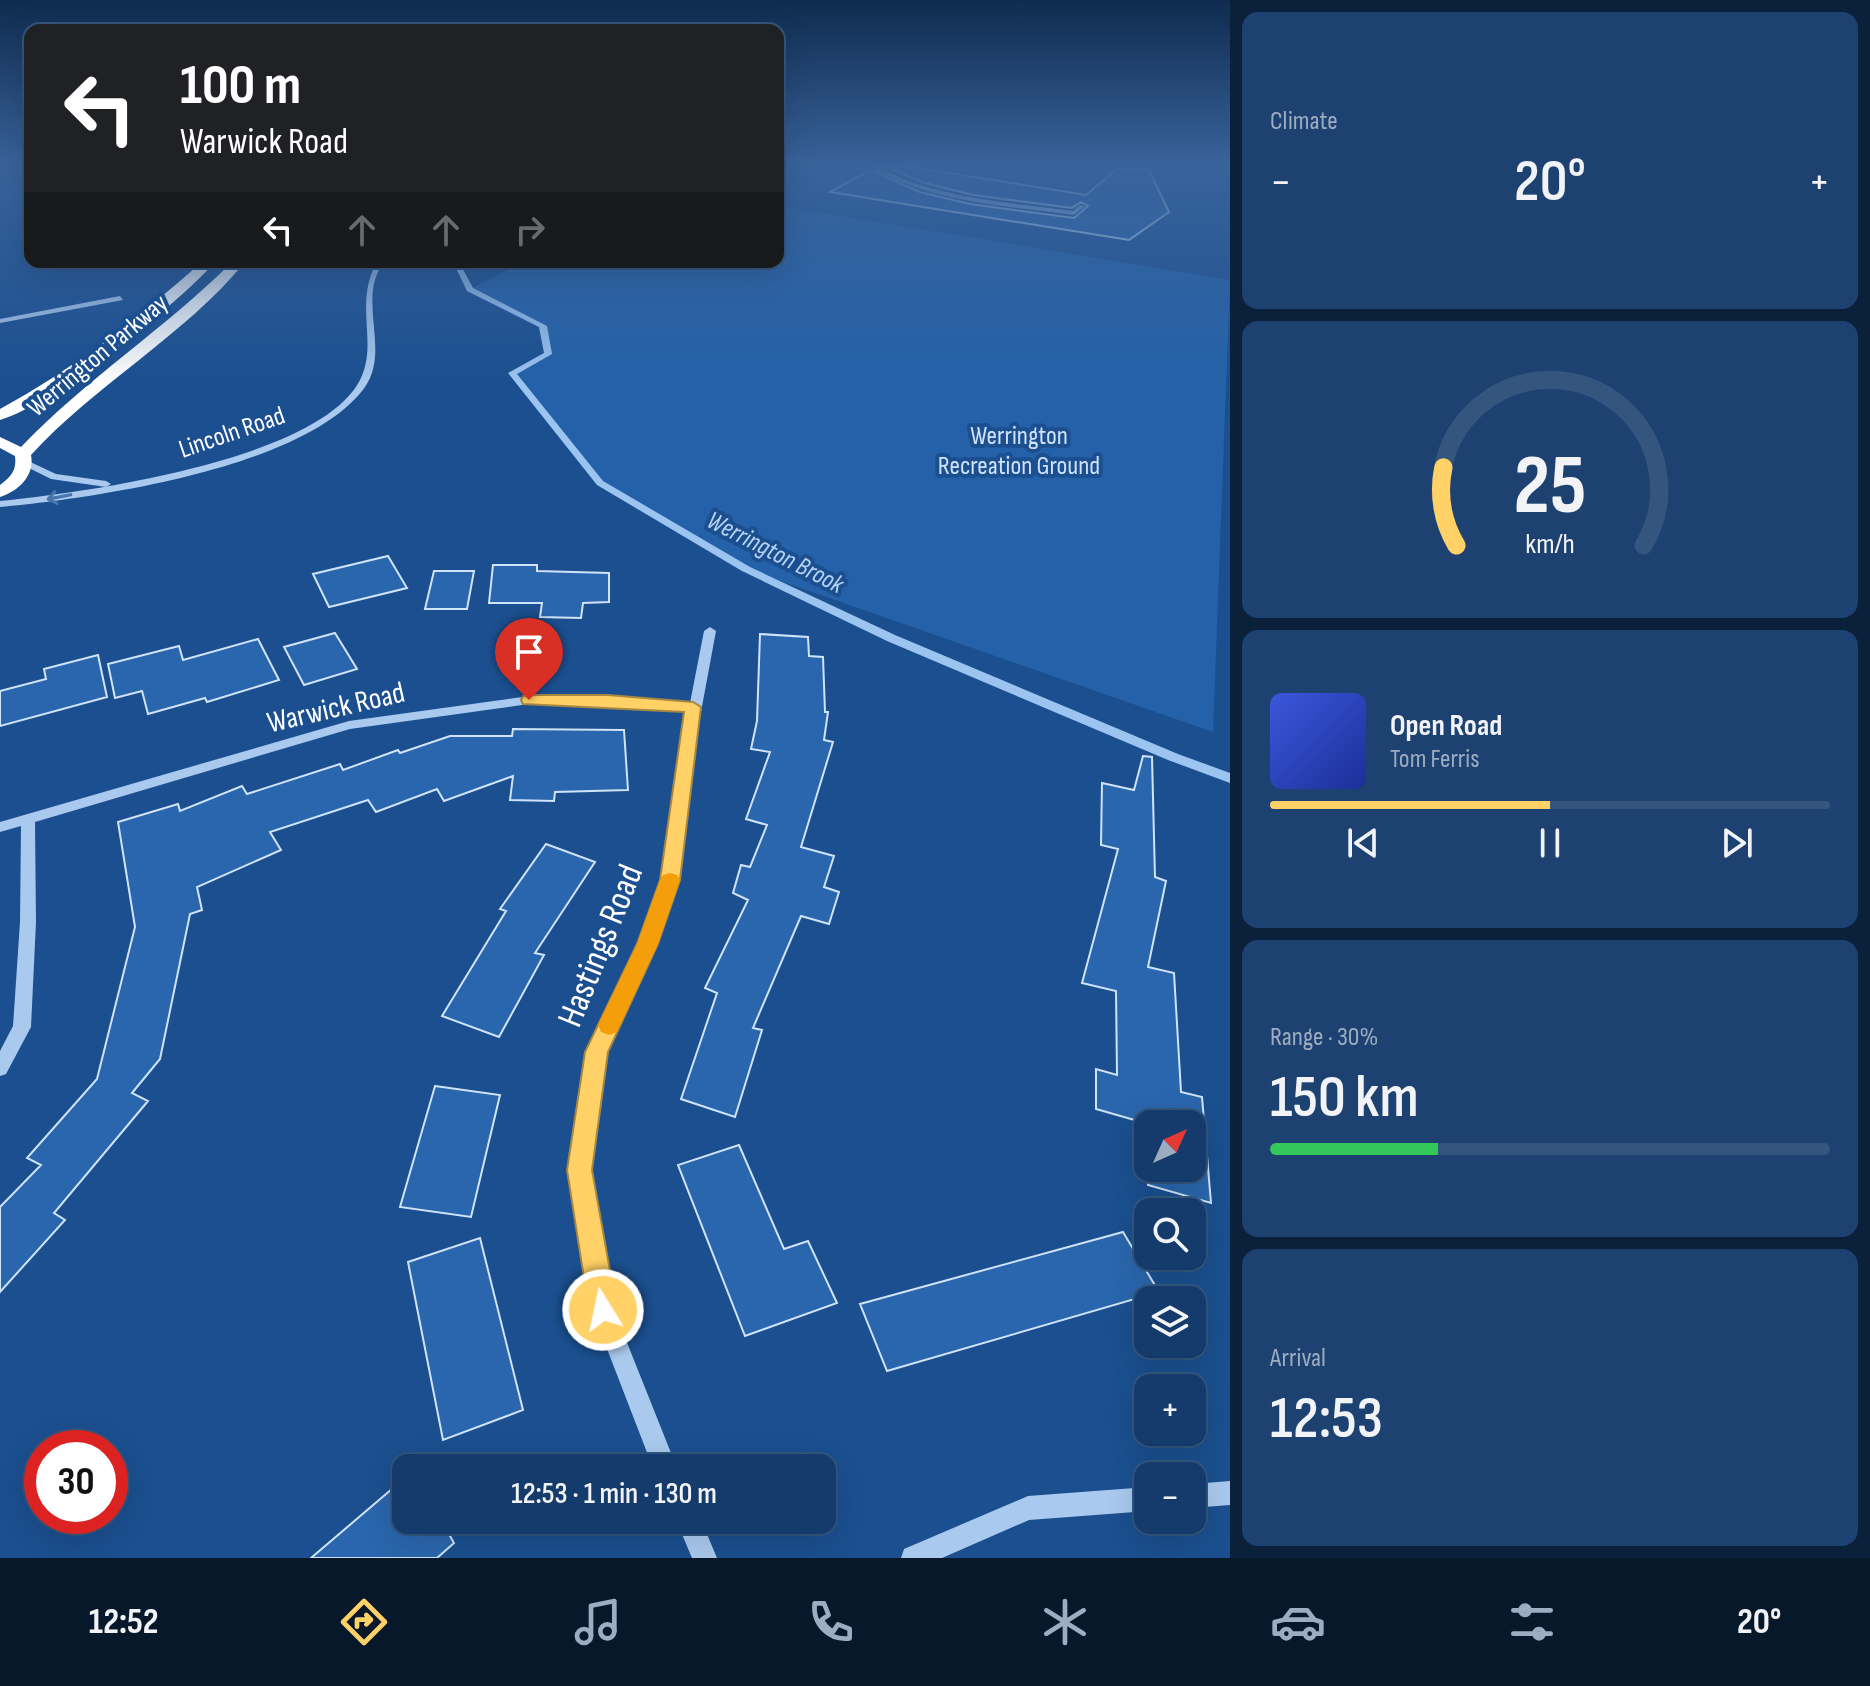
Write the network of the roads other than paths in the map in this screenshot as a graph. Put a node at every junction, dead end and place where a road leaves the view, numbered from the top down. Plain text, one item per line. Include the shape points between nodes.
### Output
1 (202, 268) edge
2 (233, 268) edge
3 (378, 268) edge
4 (120, 298) dead end
5 (0, 321) edge
6 (0, 415) edge
7 (0, 442) edge
8 (25, 459) junction
9 (118, 486) junction
10 (0, 492) edge
11 (0, 504) edge
12 (710, 631) dead end
13 (693, 707) junction
14 (28, 820) junction
15 (0, 827) edge
16 (0, 1068) edge
17 (660, 1454) edge
18 (1230, 1493) edge
19 (1206, 1495) edge
20 (1134, 1500) edge
21 (694, 1534) edge
22 (705, 1558) edge
23 (913, 1558) edge

1 - 6 highway, Werrington Parkway via 86,363
2 - 8 highway, Werrington Parkway via 204,299 67,407
3 - 9 street, Lincoln Road via 370,286 371,365 362,385 329,416 276,446 180,476
4 - 5 street
7 - 8 highway
8 - 9 street, Lincoln Road via 54,477
8 - 10 highway, Werrington Parkway via 22,474
9 -> 11 street, Lincoln Road
12 - 13 street, Hastings Road
13 - 14 street, Warwick Road via 529,700 349,725
13 - 17 street, Hastings Road via 670,880 647,944 596,1052 580,1170 603,1310
14 - 15 street, Warwick Road
14 - 16 street via 22,1027
18 - 19 street
20 - 23 street via 1028,1508
21 - 22 street

